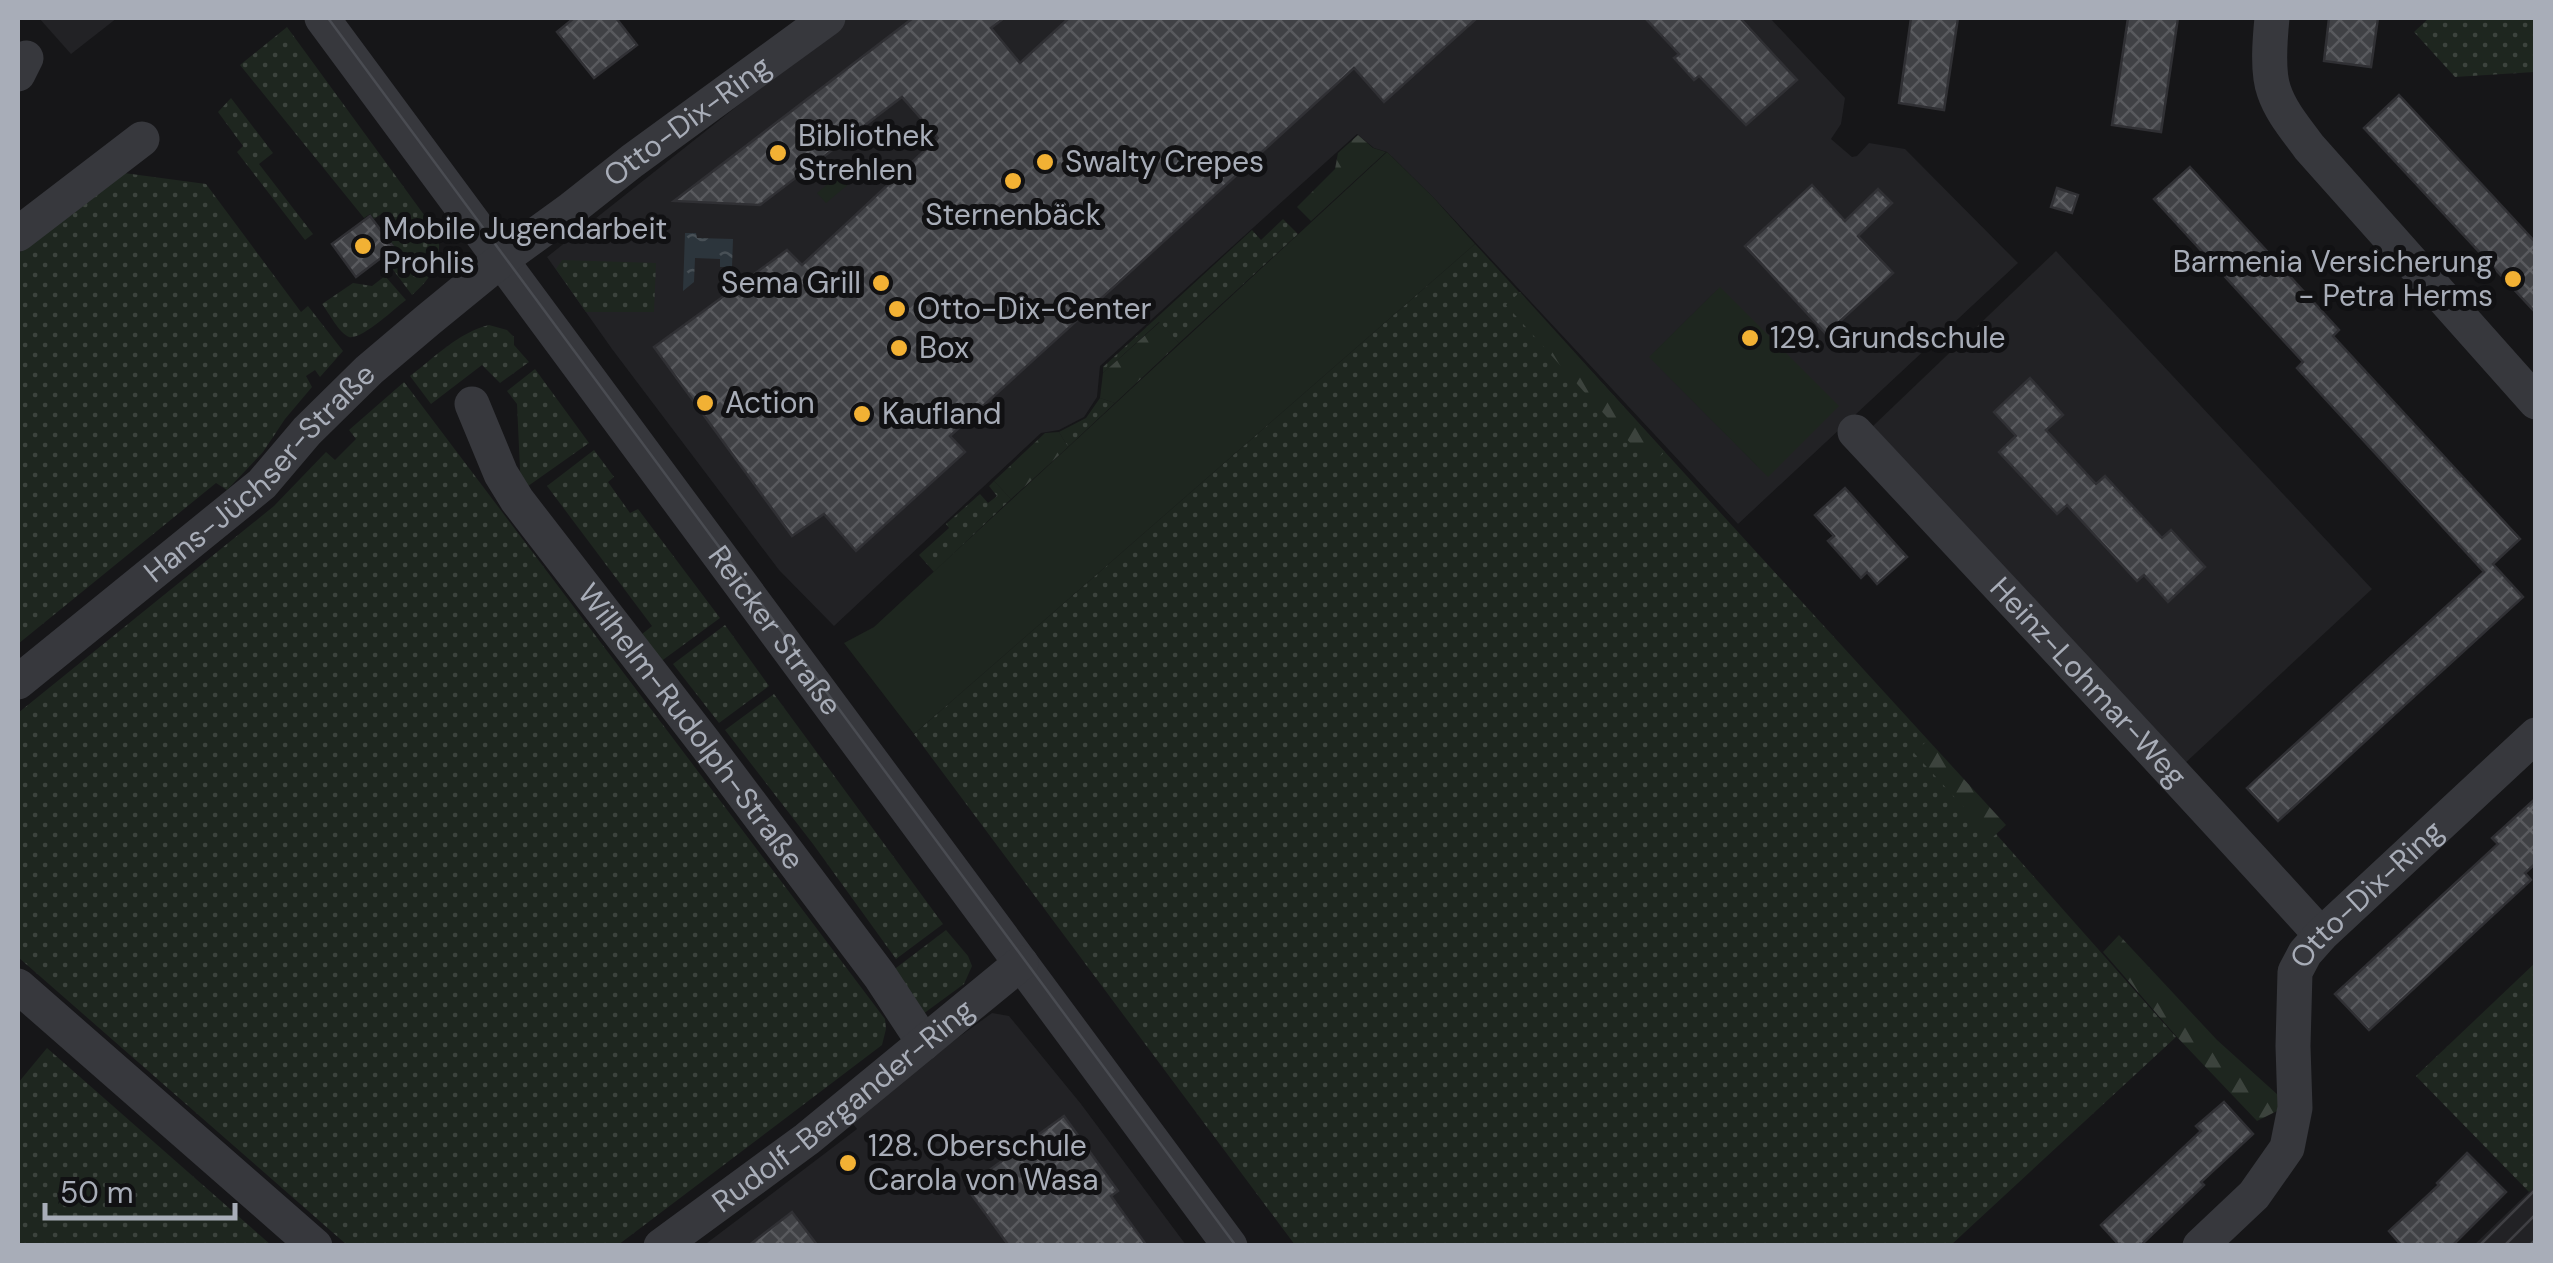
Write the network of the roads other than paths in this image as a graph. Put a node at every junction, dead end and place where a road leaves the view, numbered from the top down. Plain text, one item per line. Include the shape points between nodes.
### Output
1 (322, 18) edge
2 (828, 18) edge
3 (2272, 18) edge
4 (142, 139) dead end
5 (18, 234) edge
6 (500, 261) junction
7 (2536, 402) edge
8 (472, 404) dead end
9 (1856, 432) dead end
10 (18, 682) edge
11 (2536, 735) edge
12 (2321, 935) junction
13 (1022, 964) junction
14 (18, 986) edge
15 (924, 1043) junction
16 (315, 1246) edge
17 (661, 1246) edge
18 (1230, 1246) edge
19 (2200, 1246) edge

1 - 6 street, Reicker Straße
2 - 6 street, Otto-Dix-Ring
3 - 7 street via 2272,88 2308,147
4 - 5 street
6 - 10 street, Hans-Jüchser-Straße via 370,370 262,484
6 - 13 street, Reicker Straße
8 - 15 street, Wilhelm-Rudolph-Straße via 517,500
9 - 12 street, Heinz-Lohmar-Weg
11 - 12 street, Otto-Dix-Ring
12 - 19 street, Otto-Dix-Ring via 2294,972 2295,1108 2287,1148 2254,1195
13 - 15 street, Rudolf-Bergander-Ring
13 - 18 street, Reicker Straße
14 - 16 street
15 - 17 street, Rudolf-Bergander-Ring

